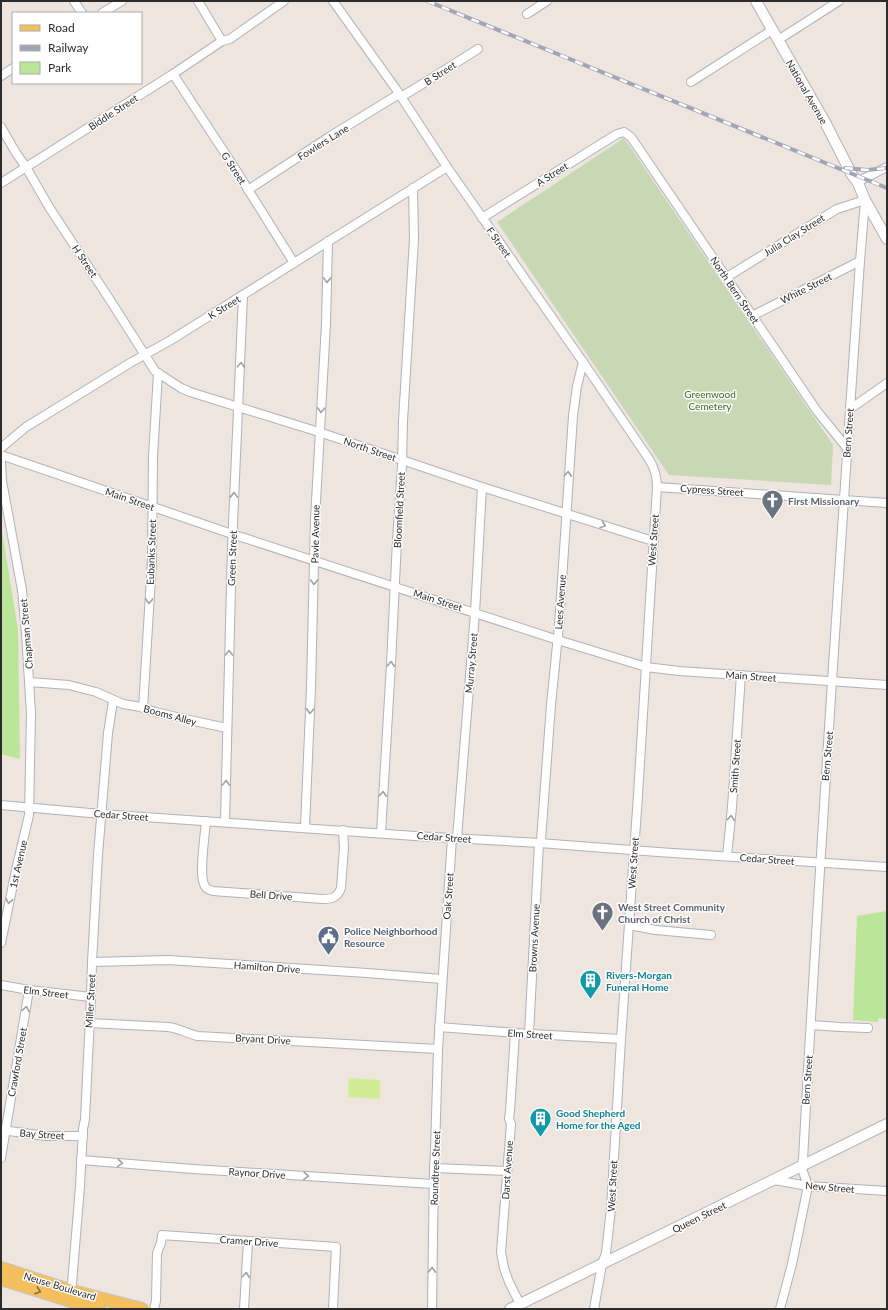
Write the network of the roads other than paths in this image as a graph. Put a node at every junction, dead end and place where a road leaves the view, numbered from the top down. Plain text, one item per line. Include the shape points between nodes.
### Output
1 (74, 1) edge
2 (122, 1) edge
3 (198, 1) edge
4 (284, 1) edge
5 (333, 1) edge
6 (547, 1) edge
7 (756, 1) edge
8 (839, 1) edge
9 (81, 12) edge
10 (104, 12) edge
11 (527, 14) dead end
12 (772, 30) junction
13 (778, 40) junction
14 (222, 41) junction
15 (478, 49) dead end
16 (12, 69) edge
17 (173, 74) junction
18 (1, 76) edge
19 (691, 82) dead end
20 (400, 95) junction
21 (1, 127) edge
22 (624, 132) joint
23 (26, 167) junction
24 (887, 167) edge
25 (447, 168) junction
26 (1, 183) edge
27 (858, 183) junction
28 (413, 188) junction
29 (248, 190) junction
30 (865, 200) junction
31 (482, 218) junction
32 (887, 239) edge
33 (328, 241) junction
34 (860, 261) junction
35 (294, 263) junction
36 (727, 277) junction
37 (243, 295) junction
38 (752, 316) junction
39 (145, 354) junction
40 (583, 362) junction
41 (158, 373) junction
42 (887, 383) edge
43 (238, 406) junction
44 (850, 409) junction
45 (319, 432) junction
46 (1, 448) edge
47 (847, 448) junction
48 (1, 455) edge
49 (402, 460) junction
50 (1, 462) edge
51 (482, 487) junction
52 (657, 487) junction
53 (844, 500) junction
54 (887, 503) edge
55 (152, 506) junction
56 (566, 513) junction
57 (232, 534) junction
58 (653, 541) junction
59 (315, 561) junction
60 (394, 586) junction
61 (475, 613) junction
62 (558, 640) junction
63 (646, 667) junction
64 (741, 675) junction
65 (832, 681) junction
66 (29, 682) junction
67 (887, 685) edge
68 (113, 701) junction
69 (143, 708) junction
70 (227, 728) junction
71 (1, 805) edge
72 (30, 809) junction
73 (101, 814) junction
74 (206, 821) junction
75 (225, 822) junction
76 (305, 827) junction
77 (343, 830) junction
78 (381, 833) junction
79 (454, 838) junction
80 (539, 843) junction
81 (634, 850) junction
82 (727, 856) junction
83 (820, 863) junction
84 (887, 867) edge
85 (629, 925) junction
86 (711, 935) dead end
87 (1, 943) edge
88 (92, 962) junction
89 (442, 979) junction
90 (1, 985) edge
91 (29, 990) junction
92 (91, 997) junction
93 (89, 1024) junction
94 (811, 1025) junction
95 (439, 1027) junction
96 (868, 1028) dead end
97 (515, 1033) junction
98 (529, 1034) junction
99 (621, 1039) junction
100 (438, 1049) junction
101 (887, 1124) edge
102 (4, 1130) edge
103 (83, 1136) junction
104 (1, 1158) edge
105 (82, 1160) junction
106 (802, 1166) junction
107 (434, 1168) junction
108 (507, 1171) junction
109 (774, 1180) junction
110 (433, 1184) junction
111 (808, 1186) junction
112 (887, 1191) edge
113 (248, 1241) junction
114 (602, 1264) junction
115 (1, 1268) edge
116 (1, 1279) edge
117 (71, 1296) junction
118 (520, 1304) junction
119 (99, 1309) edge
120 (142, 1309) edge
121 (154, 1309) edge
122 (244, 1309) edge
123 (333, 1309) edge
124 (432, 1309) edge
125 (510, 1309) edge
126 (594, 1309) edge
127 (780, 1309) edge

1 - 9 street
2 - 10 street
3 - 14 street
4 - 14 street, Biddle Street via 230,39
5 - 20 street, F Street
6 - 11 street
7 - 12 street, National Avenue
8 - 13 street
12 - 13 street, National Avenue
12 - 19 street
13 - 27 street, National Avenue
14 - 17 street, Biddle Street
15 - 20 street, B Street
16 - 18 street
17 - 23 street, Biddle Street
17 - 29 street, G Street
20 - 25 street, F Street
20 - 29 street, Fowlers Lane via 329,137
21 - 23 street, H Street
22 - 31 street, A Street
22 - 36 street, North Bern Street via 631,137
23 - 26 street, Biddle Street
23 - 39 street, H Street via 49,207
24 - 27 street
25 - 28 street, K Street
25 - 31 street, F Street
27 - 30 street, National Avenue
28 - 33 street, K Street
28 - 49 street, Bloomfield Street via 414,239
29 - 35 street, G Street
30 - 32 street, National Avenue
30 - 34 street, Bern Street
30 - 36 street, Julia Clay Street via 837,208
31 - 40 street, F Street
33 - 35 street, K Street
33 -> 45 street, Pavie Avenue
34 - 38 street, White Street
34 - 44 street, Bern Street
35 - 37 street, K Street
36 - 38 street, North Bern Street
37 - 39 street, K Street
43 -> 37 street, Green Street
38 - 47 street, North Bern Street via 817,411
39 - 41 street, North Street
39 - 46 street, K Street via 26,427
40 - 52 street, F Street via 654,467
56 -> 40 street, Lees Avenue via 573,416
41 - 43 street, North Street via 181,388
41 - 55 street, Eubanks Street
42 - 44 street
43 - 45 street, North Street
57 -> 43 street, Green Street
44 - 47 street, Bern Street
45 - 49 street, North Street
45 - 59 street, Pavie Avenue
47 - 53 street, Bern Street
48 - 55 street, Main Street
49 - 51 street, North Street
49 - 60 street, Bloomfield Street
50 - 66 street, Chapman Street via 3,488 22,590
51 - 56 street, North Street
51 - 61 street, Murray Street
52 - 53 street, Cypress Street
52 - 58 street, West Street
53 - 54 street, Cypress Street
53 - 65 street, Bern Street
55 - 57 street, Main Street
55 -> 69 street, Eubanks Street via 152,562
56 -> 58 street, North Street
56 - 62 street, Lees Avenue
57 - 59 street, Main Street
70 -> 57 street, Green Street
58 - 63 street, West Street
59 - 60 street, Main Street
59 -> 76 street, Pavie Avenue
60 - 61 street, Main Street
78 -> 60 street, Bloomfield Street
61 - 62 street, Main Street
61 - 79 street, Murray Street
62 - 63 street, Main Street
62 - 80 street, Lees Avenue
63 - 64 street, Main Street
63 - 81 street, West Street
64 - 65 street, Main Street
82 -> 64 street, Smith Street
65 - 67 street, Main Street
65 - 83 street, Bern Street
66 - 68 street, Booms Alley via 69,685 96,692
66 - 72 street, Chapman Street
68 - 69 street, Booms Alley
68 - 73 street, Miller Street
69 - 70 street, Booms Alley
75 -> 70 street, Green Street
71 - 72 street, Cedar Street
72 - 73 street, Cedar Street
72 -> 87 street, 1st Avenue
73 - 74 street, Cedar Street
73 - 88 street, Miller Street
74 - 75 street, Cedar Street
74 - 77 street, Bell Drive via 202,872 203,882 208,890 323,899 335,897 341,888
75 - 76 street, Cedar Street
76 - 77 street, Cedar Street
77 - 78 street, Cedar Street
78 - 79 street, Cedar Street
79 - 80 street, Cedar Street
79 - 89 street, Oak Street
80 - 81 street, Cedar Street
80 - 98 street, Browns Avenue
81 - 82 street, Cedar Street
81 - 85 street, West Street
82 - 83 street, Cedar Street
83 - 84 street, Cedar Street
83 - 94 street, Bern Street
85 - 86 street
85 - 99 street, West Street
88 - 89 street, Hamilton Drive via 168,960
88 - 92 street, Miller Street
89 - 95 street, Oak Street
90 - 91 street, Elm Street
91 - 92 street, Elm Street
102 -> 91 street, Crawford Street
92 - 93 street, Miller Street
93 - 100 street, Bryant Drive via 168,1027 198,1036
93 - 103 street, Miller Street
94 - 96 street
94 - 106 street, Bern Street
95 - 97 street, Elm Street
95 - 100 street, Roundtree Street
97 - 98 street, Elm Street
97 - 108 street, Darst Avenue
98 - 99 street, Elm Street
99 - 114 street, West Street via 611,1209 606,1253
100 - 107 street, Roundtree Street
101 - 106 street, Queen Street
102 - 103 street, Bay Street via 46,1136
102 - 104 street, Crawford Street
103 - 105 street, Miller Street
105 -> 110 street, Raynor Drive
105 - 117 street, Miller Street
106 - 109 street, Queen Street
106 - 111 street, Bern Street
107 - 108 street
107 - 110 street, Roundtree Street
108 - 118 street, Darst Avenue via 501,1252 504,1268
109 - 111 street, New Street
109 - 114 street, Queen Street
124 -> 110 street, Roundtree Street
111 - 112 street, New Street
111 - 127 street, Bern Street
113 - 121 street, Cramer Drive via 162,1235 157,1253
122 -> 113 street
113 - 123 street, Cramer Drive via 336,1247
114 - 118 street, Queen Street
114 - 126 street, West Street
115 - 117 main road, Neuse Boulevard
116 -> 117 main road, Neuse Boulevard
117 - 119 main road, Neuse Boulevard
117 - 120 main road, Neuse Boulevard
118 - 125 street, Queen Street

